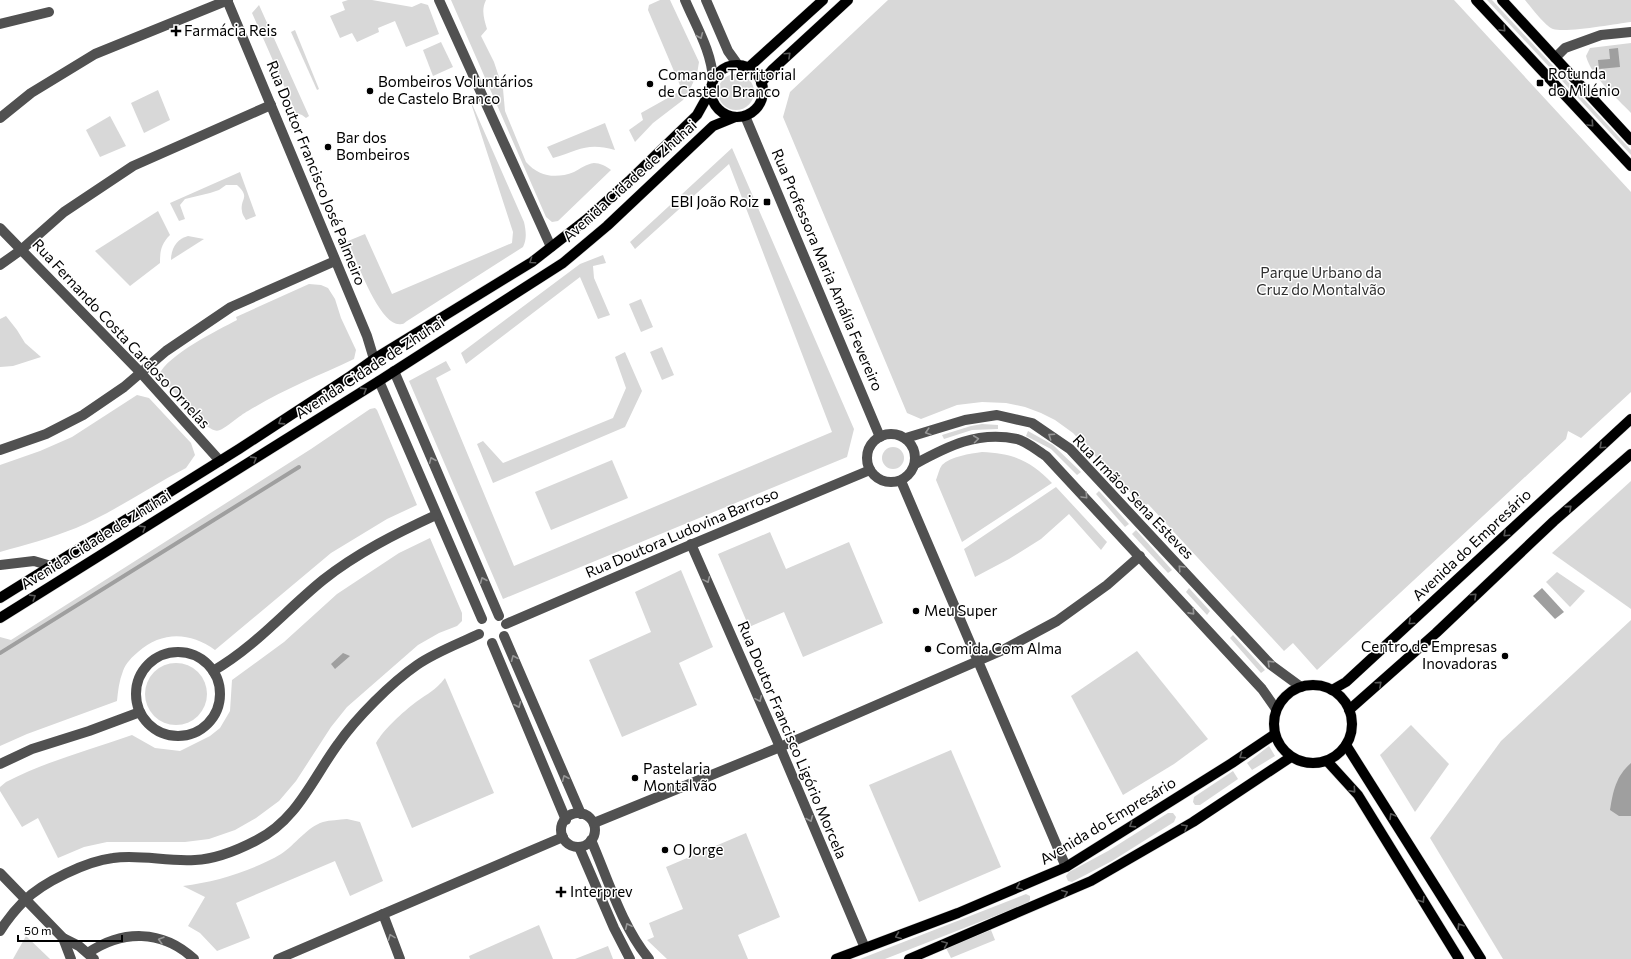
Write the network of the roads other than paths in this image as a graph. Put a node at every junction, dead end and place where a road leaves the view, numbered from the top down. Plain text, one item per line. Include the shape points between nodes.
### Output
1 (228, 0) edge
2 (438, 0) edge
3 (685, 0) edge
4 (706, 0) edge
5 (823, 0) edge
6 (848, 0) edge
7 (1476, 0) edge
8 (1502, 0) edge
9 (49, 12) dead end
10 (0, 24) edge
11 (1631, 32) edge
12 (1555, 58) junction
13 (743, 67) junction
14 (761, 83) junction
15 (712, 85) junction
16 (271, 105) junction
17 (740, 117) junction
18 (0, 118) edge
19 (1631, 140) edge
20 (1631, 166) edge
21 (0, 228) edge
22 (551, 247) junction
23 (21, 250) junction
24 (336, 261) junction
25 (0, 265) edge
26 (374, 359) junction
27 (394, 371) junction
28 (140, 372) junction
29 (379, 381) junction
30 (1631, 419) edge
31 (880, 437) junction
32 (906, 438) junction
33 (0, 450) edge
34 (1631, 454) edge
35 (220, 461) junction
36 (915, 464) junction
37 (870, 470) junction
38 (901, 481) junction
39 (436, 515) junction
40 (691, 544) junction
41 (1140, 556) junction
42 (0, 565) edge
43 (51, 566) junction
44 (0, 598) edge
45 (499, 616) junction
46 (0, 618) edge
47 (482, 618) junction
48 (506, 624) junction
49 (479, 634) junction
50 (504, 636) junction
51 (492, 643) junction
52 (979, 661) junction
53 (214, 671) junction
54 (1301, 687) junction
55 (1332, 690) junction
56 (1276, 709) junction
57 (1349, 710) junction
58 (140, 712) junction
59 (1275, 734) junction
60 (1346, 744) junction
61 (780, 747) junction
62 (1291, 757) junction
63 (1327, 760) junction
64 (0, 764) edge
65 (581, 814) junction
66 (566, 820) junction
67 (594, 823) junction
68 (563, 837) junction
69 (592, 840) junction
70 (579, 847) junction
71 (1066, 867) junction
72 (0, 873) edge
73 (25, 900) junction
74 (383, 914) junction
75 (614, 928) junction
76 (0, 931) edge
77 (63, 938) junction
78 (865, 948) junction
79 (91, 956) edge
80 (289, 957) edge
81 (71, 959) edge
82 (194, 959) edge
83 (278, 959) edge
84 (400, 959) edge
85 (624, 959) edge
86 (630, 959) edge
87 (649, 959) edge
88 (836, 959) edge
89 (909, 959) edge
90 (1459, 959) edge
91 (1481, 959) edge

1 - 16 street, Rua Doutor Francisco José Palmeiro
1 - 18 street via 95,54 31,93
2 - 22 street
3 -> 15 street via 713,68
4 - 13 street via 728,51
5 - 13 main road
14 -> 6 main road
7 -> 20 main road
8 - 12 main road
9 - 10 street
11 - 12 street via 1601,35 1565,48
12 - 19 main road
13 - 14 main road via 754,72
13 - 15 main road via 731,66 724,69
14 - 17 main road via 762,99 752,112
15 - 17 main road via 712,98 720,112 727,116
15 - 22 main road, Avenida Cidade de Zhuhai via 696,115 629,181
16 - 23 street via 132,166 64,212
16 - 24 street, Rua Doutor Francisco José Palmeiro
17 - 27 main road, Avenida Cidade de Zhuhai via 713,126 563,263
17 - 31 street, Rua Professora Maria Amália Fevereiro
21 - 23 street, Rua Fernando Costa Cardoso Ornelas
22 -> 26 main road, Avenida Cidade de Zhuhai via 532,262
23 - 25 street
23 - 28 street, Rua Fernando Costa Cardoso Ornelas
24 - 26 street, Rua Doutor Francisco José Palmeiro
24 - 28 street via 231,307
26 -> 35 main road, Avenida Cidade de Zhuhai
27 - 29 main road, Avenida Cidade de Zhuhai
45 -> 27 street
28 - 33 street via 124,387 83,415 46,434
28 - 35 street, Rua Fernando Costa Cardoso Ornelas
29 - 39 street
46 -> 29 main road, Avenida Cidade de Zhuhai
30 -> 55 main road, Avenida do Empresário via 1346,682
31 - 32 street via 893,434
31 - 37 street via 874,441 867,455
32 - 36 street via 914,450
54 -> 32 street, Rua Irmãos Sena Esteves via 1271,665 1070,448 1032,424 997,415 965,420
57 -> 34 main road via 1554,521
35 - 43 main road, Avenida Cidade de Zhuhai
36 - 38 street via 912,472
36 -> 41 street via 962,441 989,438 1018,440 1046,456
37 - 38 street via 882,481
37 - 40 street, Rua Doutora Ludovina Barroso
38 - 52 street
39 - 47 street
39 - 53 street via 348,562 318,585 248,648
40 - 48 street, Rua Doutora Ludovina Barroso
40 -> 61 street, Rua Doutor Francisco Ligório Morcela
41 - 52 street via 1107,585 1057,621
41 -> 56 street via 1262,689
42 - 43 street via 34,561
43 - 44 main road, Avenida Cidade de Zhuhai
45 - 47 street via 490,614
45 - 48 street
47 - 49 street via 478,627
48 - 50 street
49 - 51 street via 483,640
49 - 73 street via 437,653 416,666 390,688 338,744 291,814 259,840 213,858 194,860 139,857 91,862 58,878
50 - 51 street
65 -> 50 street
51 -> 66 street
52 - 61 street
52 - 71 street
53 - 58 street via 194,655 182,652 169,652 157,657 147,665 136,687 136,700
53 - 58 street via 219,684 220,698 209,723 198,731 185,736 158,732 147,724
54 - 55 main road via 1314,685
54 - 56 main road via 1289,693
55 - 57 main road via 1346,703
56 - 59 main road
57 - 60 main road via 1352,727
58 - 64 street via 32,749
59 - 62 main road via 1277,741
59 -> 71 main road, Avenida do Empresário
60 - 63 main road via 1333,758
91 -> 60 main road
61 - 67 street
61 -> 78 street, Rua Doutor Francisco Ligório Morcela
62 - 63 main road via 1308,763
89 -> 62 main road via 1091,882 1193,822
63 -> 90 main road via 1358,795
65 - 66 street via 575,814
65 - 67 street
66 - 68 street via 562,830
67 - 69 street via 595,834
68 - 70 street via 569,844
68 - 74 street
69 - 70 street
87 -> 69 street via 637,945 627,926
70 - 75 street
71 -> 78 main road, Avenida do Empresário via 958,913
72 - 73 street
73 - 76 street
73 - 77 street
74 - 80 street
84 -> 74 street
75 - 85 street
75 - 86 street
77 - 79 street
77 - 81 street
78 - 88 main road, Avenida do Empresário
82 -> 79 street via 169,942 146,936 123,937 110,941
80 - 83 street

